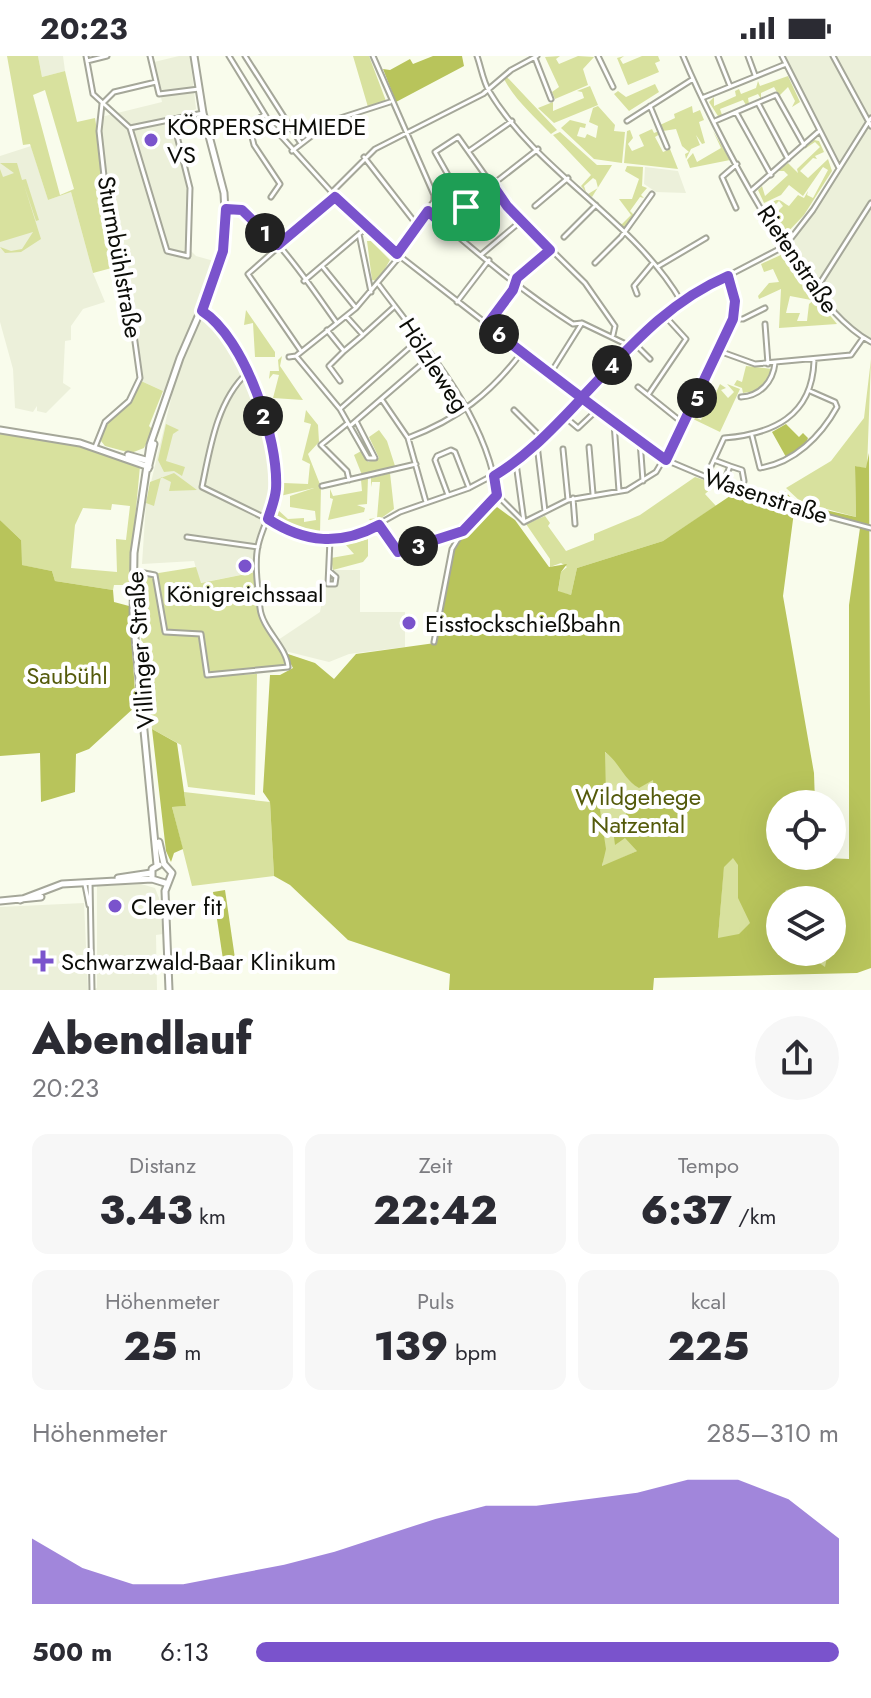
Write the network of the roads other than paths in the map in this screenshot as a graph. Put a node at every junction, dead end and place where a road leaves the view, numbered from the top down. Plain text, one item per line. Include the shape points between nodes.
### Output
1 (107, 56) edge
2 (150, 56) edge
3 (194, 56) edge
4 (229, 56) edge
5 (245, 56) edge
6 (373, 56) edge
7 (477, 56) edge
8 (598, 56) edge
9 (683, 56) edge
10 (718, 56) edge
11 (748, 56) edge
12 (782, 56) edge
13 (833, 56) edge
14 (536, 57) edge
15 (87, 58) edge
16 (786, 64) junction
17 (756, 76) junction
18 (693, 79) junction
19 (157, 82) junction
20 (613, 87) dead end
21 (730, 87) junction
22 (199, 89) junction
23 (487, 89) junction
24 (702, 98) junction
25 (551, 99) dead end
26 (390, 102) junction
27 (758, 103) junction
28 (102, 104) junction
29 (650, 106) junction
30 (736, 112) junction
31 (203, 113) junction
32 (264, 115) junction
33 (173, 120) junction
34 (512, 121) junction
35 (627, 121) dead end
36 (715, 121) junction
37 (870, 122) edge
38 (130, 128) junction
39 (818, 132) junction
40 (405, 134) junction
41 (300, 142) junction
42 (804, 145) junction
43 (667, 147) dead end
44 (538, 149) junction
45 (292, 151) junction
46 (469, 151) junction
47 (364, 157) junction
48 (788, 159) junction
49 (737, 164) junction
50 (839, 168) junction
51 (771, 175) junction
52 (568, 178) junction
53 (492, 184) junction
54 (752, 190) junction
55 (652, 194) dead end
56 (333, 195) junction
57 (271, 197) dead end
58 (871, 203) edge
59 (596, 205) junction
60 (535, 206) dead end
61 (466, 207) junction
62 (736, 208) dead end
63 (226, 209) junction
64 (428, 211) junction
65 (521, 221) junction
66 (442, 224) junction
67 (417, 225) junction
68 (365, 229) junction
69 (624, 233) junction
70 (359, 234) junction
71 (564, 237) dead end
72 (706, 238) dead end
73 (278, 245) junction
74 (785, 246) junction
75 (550, 250) junction
76 (482, 254) junction
77 (399, 255) junction
78 (489, 259) junction
79 (595, 263) dead end
80 (655, 265) junction
81 (322, 266) junction
82 (728, 276) junction
83 (304, 281) junction
84 (515, 284) junction
85 (379, 285) junction
86 (815, 291) junction
87 (371, 292) junction
88 (637, 294) dead end
89 (681, 301) junction
90 (457, 302) junction
91 (395, 306) junction
92 (356, 308) junction
93 (765, 308) dead end
94 (202, 311) junction
95 (664, 315) junction
96 (346, 316) junction
97 (733, 319) junction
98 (337, 323) junction
99 (582, 323) junction
100 (765, 324) dead end
101 (487, 325) junction
102 (327, 330) junction
103 (363, 335) junction
104 (613, 335) junction
105 (863, 338) junction
106 (419, 339) junction
107 (871, 342) edge
108 (632, 344) junction
109 (301, 351) junction
110 (344, 351) junction
111 (719, 351) junction
112 (522, 352) junction
113 (296, 356) junction
114 (431, 356) junction
115 (289, 357) dead end
116 (650, 359) dead end
117 (814, 361) junction
118 (775, 363) junction
119 (768, 364) junction
120 (247, 373) junction
121 (550, 374) junction
122 (340, 381) dead end
123 (638, 387) dead end
124 (808, 391) junction
125 (648, 395) junction
126 (741, 397) dead end
127 (582, 398) junction
128 (382, 400) junction
129 (340, 409) junction
130 (514, 410) dead end
131 (597, 410) junction
132 (467, 411) junction
133 (565, 417) junction
134 (356, 421) junction
135 (614, 423) junction
136 (349, 424) junction
137 (684, 424) junction
138 (0, 430) edge
139 (752, 436) junction
140 (408, 438) junction
141 (154, 439) junction
142 (543, 439) junction
143 (640, 441) junction
144 (150, 445) junction
145 (537, 445) junction
146 (95, 447) junction
147 (589, 447) dead end
148 (563, 449) dead end
149 (121, 455) junction
150 (136, 456) junction
151 (666, 460) junction
152 (714, 460) junction
153 (147, 463) junction
154 (516, 463) junction
155 (417, 464) junction
156 (730, 466) junction
157 (494, 476) junction
158 (706, 477) junction
159 (725, 479) dead end
160 (349, 480) junction
161 (744, 481) dead end
162 (643, 483) junction
163 (322, 486) dead end
164 (469, 488) junction
165 (619, 492) junction
166 (593, 494) junction
167 (448, 495) junction
168 (497, 495) junction
169 (573, 498) junction
170 (568, 500) junction
171 (426, 502) junction
172 (545, 511) junction
173 (268, 519) junction
174 (524, 522) junction
175 (575, 524) dead end
176 (379, 525) junction
177 (871, 528) edge
178 (463, 531) junction
179 (187, 537) dead end
180 (330, 540) junction
181 (258, 547) junction
182 (329, 571) dead end
183 (139, 572) dead end
184 (434, 642) dead end
185 (161, 864) junction
186 (152, 876) junction
187 (87, 883) junction
188 (162, 884) junction
189 (0, 901) edge
190 (92, 990) edge
191 (169, 990) edge

1 - 15 street
2 - 19 street
3 - 22 main road, Villinger Straße
4 - 32 street, Wasenstraße
5 - 41 street
6 - 26 street
7 - 23 street
8 - 20 street
9 - 18 street, Rietenstraße
10 - 21 street
11 - 17 street
12 - 16 street
13 - 37 street
14 - 23 street
14 - 25 street
15 - 28 street, Sturmbühlstraße via 93,94
16 - 17 street
16 - 39 street
17 - 21 street
18 - 24 street, Rietenstraße
18 - 29 street
19 - 22 street via 159,94
19 - 28 street via 114,92
21 - 24 street
22 - 31 main road, Villinger Straße
23 - 34 street
23 - 40 street
24 - 36 street, Rietenstraße
26 - 40 street
26 - 41 street via 331,121
27 - 30 street
27 - 42 street via 776,95
27 - 48 street
28 - 38 street
28 - 146 street, Sturmbühlstraße via 105,185 140,378 129,401 105,422
29 - 35 street
29 - 43 street
30 - 36 street
30 - 51 street
31 - 33 street
31 - 63 main road, Villinger Straße
32 - 45 street, Wasenstraße
32 - 57 street via 249,125 254,145 280,184
33 - 38 street
33 - 38 street via 190,188 188,256 167,251
34 - 44 street
34 - 46 street
36 - 49 street, Rietenstraße
37 - 50 street
39 - 42 street
39 - 50 street
40 - 47 street
40 - 64 street via 434,195
41 - 45 street
42 - 48 street
44 - 52 street
44 - 53 street
45 - 56 street, Wasenstraße
46 - 53 street
46 - 61 street via 460,137 435,150
47 - 56 street
47 - 67 street
48 - 51 street
49 - 54 street, Rietenstraße
49 - 62 street, Rietenstraße via 722,177
50 - 74 street
51 - 54 street
52 - 59 street
52 - 60 street
53 - 61 street
53 - 65 street
54 - 74 street, Rietenstraße
55 - 69 street
56 - 68 street, Wasenstraße
56 - 73 street
58 - 86 street
59 - 69 street
59 - 71 street
61 - 66 street
63 - 73 street via 242,210
63 - 94 main road, Villinger Straße via 223,251
64 - 66 street
64 - 67 street
65 - 75 street
65 - 76 street
66 - 76 street
67 - 77 street
68 - 70 street
68 - 77 street, Wasenstraße
69 - 79 street
69 - 80 street
70 - 81 street
70 - 87 street
72 - 80 street
73 - 83 street
73 - 109 street via 248,274
74 - 82 street
74 - 86 street, Rietenstraße
75 - 84 street
75 - 104 street via 607,312 615,326
76 - 78 street
77 - 85 street
77 - 90 street, Wasenstraße
78 - 84 street
78 - 90 street
80 - 88 street via 634,286
80 - 89 street
81 - 83 street
81 - 92 street
82 - 89 street
82 - 97 street via 735,301
83 - 98 street
84 - 99 street via 573,324
84 - 101 street
85 - 87 street
85 - 91 street, Hölzleweg
86 - 105 street, Rietenstraße
87 - 92 street
89 - 95 street
90 - 101 street, Wasenstraße
91 - 103 street
91 - 106 street, Hölzleweg
92 - 96 street
93 - 97 street
94 - 120 street via 228,336
94 - 141 main road, Villinger Straße via 176,368
95 - 108 street
95 - 125 street via 686,339
96 - 98 street
96 - 103 street
97 - 111 street
98 - 102 street
99 - 104 street
99 - 121 street
100 - 119 street
101 - 112 street, Wasenstraße
102 - 109 street
102 - 110 street
103 - 110 street
104 - 108 street
105 - 107 street, Rietenstraße
105 - 117 street via 851,355
106 - 114 street, Hölzleweg
106 - 129 street
108 - 116 street
108 - 127 street
109 - 113 street
110 - 122 street via 329,366
111 - 119 street via 747,363
111 - 137 street
112 - 121 street, Wasenstraße
112 - 132 street
113 - 115 street
113 - 129 street
114 - 128 street
114 - 132 street, Hölzleweg
117 - 118 street
117 - 124 street
118 - 119 street
118 - 126 street via 765,386
120 - 173 street via 274,466 275,497
120 - 173 street via 223,405 202,487
121 - 127 street, Wasenstraße
123 - 125 street
124 - 139 street via 783,422
124 - 139 street via 837,407 806,447 760,468
125 - 137 street
127 - 131 street, Wasenstraße
127 - 133 street
128 - 134 street
128 - 140 street
129 - 136 street
130 - 142 street
131 - 133 street via 578,428
131 - 135 street, Wasenstraße
132 - 140 street
132 - 157 street, Hölzleweg
133 - 142 street
134 - 136 street
134 - 136 street via 375,458 368,458
135 - 143 street, Wasenstraße
135 - 165 street
136 - 160 street via 321,445 347,471
137 - 151 street
138 - 146 main road
139 - 152 street via 724,438
140 - 155 street
141 - 144 main road, Villinger Straße
141 - 153 main road, Villinger Straße
142 - 145 street
143 - 151 street, Wasenstraße
143 - 162 street
144 - 150 main road
144 - 153 main road, Villinger Straße
145 - 154 street
145 - 172 street
146 - 149 main road
147 - 166 street
148 - 170 street
149 - 150 main road
149 - 153 main road
150 - 153 main road
151 - 158 street, Wasenstraße
151 - 162 street
152 - 156 street
152 - 158 street
153 - 185 main road, Villinger Straße via 132,603
154 - 157 street
154 - 174 street
155 - 160 street
155 - 171 street
156 - 159 street
156 - 161 street via 742,470
157 - 164 street
157 - 168 street, Hölzleweg
158 - 177 street, Wasenstraße via 760,499
160 - 163 street
162 - 165 street
164 - 167 street
164 - 167 street via 451,450 435,460
165 - 166 street
166 - 169 street
167 - 171 street
168 - 174 street
168 - 178 street
169 - 170 street
169 - 175 street
170 - 172 street
171 - 176 street
172 - 174 street
173 - 180 street via 304,537
173 - 181 street
176 - 178 street via 398,552
176 - 180 street via 355,537
178 - 184 street via 452,549
179 - 181 street
180 - 182 street
181 - 183 street via 260,612 289,665 286,669 207,675 201,634 165,632 155,575
185 - 186 main road
185 - 188 main road, Villinger Straße via 172,873
186 - 187 main road
186 - 188 main road
187 - 189 main road via 62,884 20,900
187 - 190 street
188 - 191 main road

